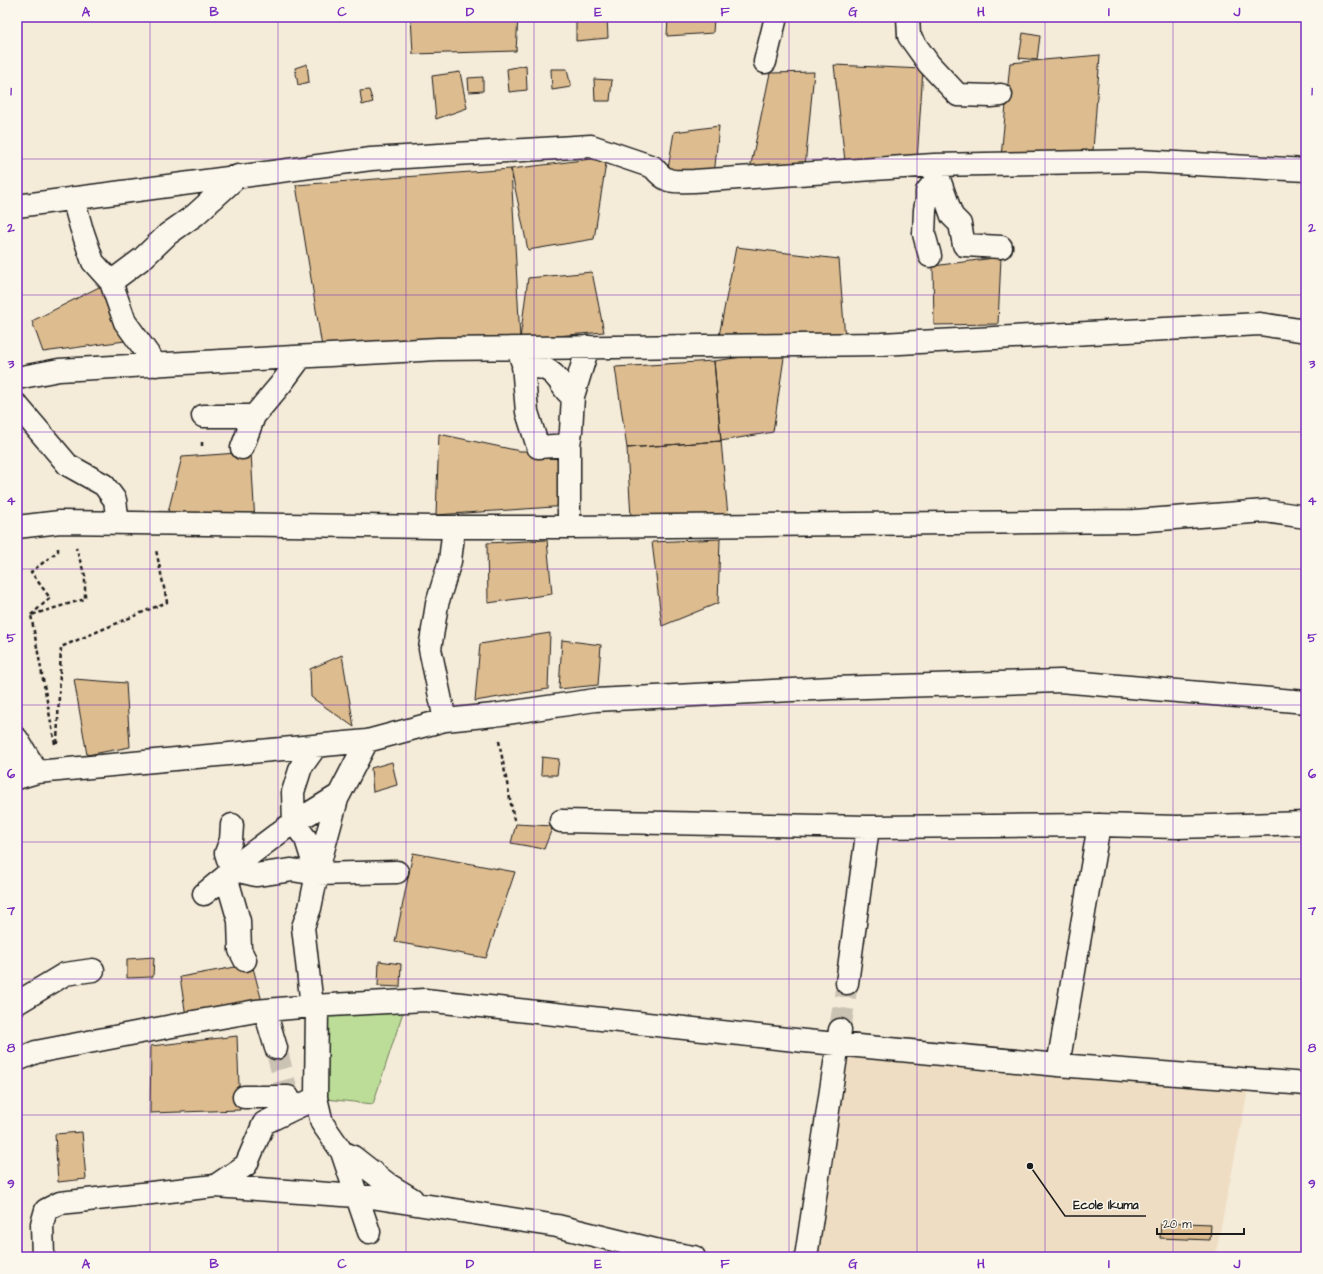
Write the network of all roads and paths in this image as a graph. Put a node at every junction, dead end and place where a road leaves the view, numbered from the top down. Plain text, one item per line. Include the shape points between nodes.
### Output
1 (776, 17) edge
2 (908, 17) edge
3 (765, 62) dead end
4 (1001, 95) dead end
5 (1306, 170) edge
6 (936, 171) junction
7 (238, 176) junction
8 (73, 198) junction
9 (17, 206) edge
10 (1001, 247) dead end
11 (930, 256) dead end
12 (112, 282) junction
13 (1306, 331) edge
14 (588, 347) junction
15 (301, 357) junction
16 (520, 358) junction
17 (156, 365) junction
18 (17, 378) edge
19 (573, 396) junction
20 (17, 405) edge
21 (203, 416) dead end
22 (254, 416) junction
23 (569, 445) junction
24 (242, 448) dead end
25 (1306, 517) edge
26 (60, 522) junction
27 (118, 523) junction
28 (17, 527) edge
29 (454, 527) junction
30 (569, 527) junction
31 (154, 544) dead end
32 (31, 615) junction
33 (1306, 702) edge
34 (494, 715) junction
35 (445, 720) junction
36 (17, 739) edge
37 (366, 741) junction
38 (316, 746) junction
39 (27, 775) edge
40 (339, 795) junction
41 (514, 820) dead end
42 (561, 821) dead end
43 (294, 823) junction
44 (1306, 823) edge
45 (232, 825) dead end
46 (1099, 825) junction
47 (868, 827) junction
48 (397, 872) dead end
49 (229, 873) junction
50 (317, 874) junction
51 (204, 894) dead end
52 (245, 960) dead end
53 (93, 970) dead end
54 (847, 982) tunnel mouth
55 (17, 1004) edge
56 (314, 1006) junction
57 (266, 1011) junction
58 (839, 1037) junction
59 (276, 1048) tunnel mouth
60 (17, 1060) edge
61 (1058, 1065) junction
62 (1306, 1084) edge
63 (244, 1097) dead end
64 (316, 1098) junction
65 (289, 1100) junction
66 (342, 1152) junction
67 (214, 1186) junction
68 (358, 1196) junction
69 (421, 1204) junction
70 (369, 1232) dead end
71 (43, 1257) edge
72 (694, 1257) edge
73 (806, 1257) edge

1 - 3 street
2 - 4 street via 909,36 929,64 958,94
5 - 6 street via 1140,161
6 - 7 street via 669,181 653,167 591,146 371,159
6 - 10 street via 952,216 960,224 964,245
6 - 11 street via 927,191 925,210 924,234
7 - 8 street
7 - 12 street via 195,215 168,234
8 - 9 street
8 - 12 street via 94,262
12 - 17 street via 125,322
13 - 14 street via 1260,324 881,344
14 - 16 street
14 - 19 street
15 - 16 street via 438,349
15 - 17 street
15 - 22 street
16 - 19 street via 532,367 546,369 554,375 568,394
16 - 23 street via 527,412 538,447
17 - 18 street via 59,370
19 - 23 street
20 - 27 street via 68,464 104,485 115,500
21 - 22 street
22 - 24 street
23 - 30 street
25 - 30 street via 1266,511 1135,521
26 - 27 street
26 - 28 street
26 - 32 path via 58,551 31,572 50,598
26 - 32 path via 72,535 85,576 85,599
27 - 29 street
29 - 30 street
29 - 35 street via 450,561 437,604 430,649
31 - 32 path via 167,602 61,647 56,745
33 - 34 street via 1060,681 833,688 595,700
34 - 35 street
34 - 41 path
35 - 37 street
36 - 39 street
37 - 38 street
37 - 40 street
38 - 39 street
38 - 43 street via 301,767 293,792
40 - 43 street
40 - 50 street
42 - 47 street
43 - 49 street
43 - 50 street via 306,839
44 - 46 street via 1177,827
45 - 49 street via 231,840 226,853
46 - 47 street
46 - 61 street
47 - 54 street
48 - 50 street
49 - 50 street via 256,875 292,870
49 - 51 street
49 - 52 street via 239,921 240,950
50 - 56 street via 303,927
53 - 55 street via 65,974
56 - 57 street
56 - 58 street via 425,1000 804,1041
56 - 64 street
57 - 59 street
57 - 60 street via 36,1052
58 - 61 street
58 - 73 street
61 - 62 street
63 - 65 street
64 - 65 street
64 - 66 street via 322,1123
65 - 67 street via 264,1123 246,1165
66 - 68 street
66 - 69 street
67 - 68 street
67 - 71 street via 60,1203 46,1210 42,1224
68 - 69 street
68 - 70 street
69 - 72 street via 557,1226

